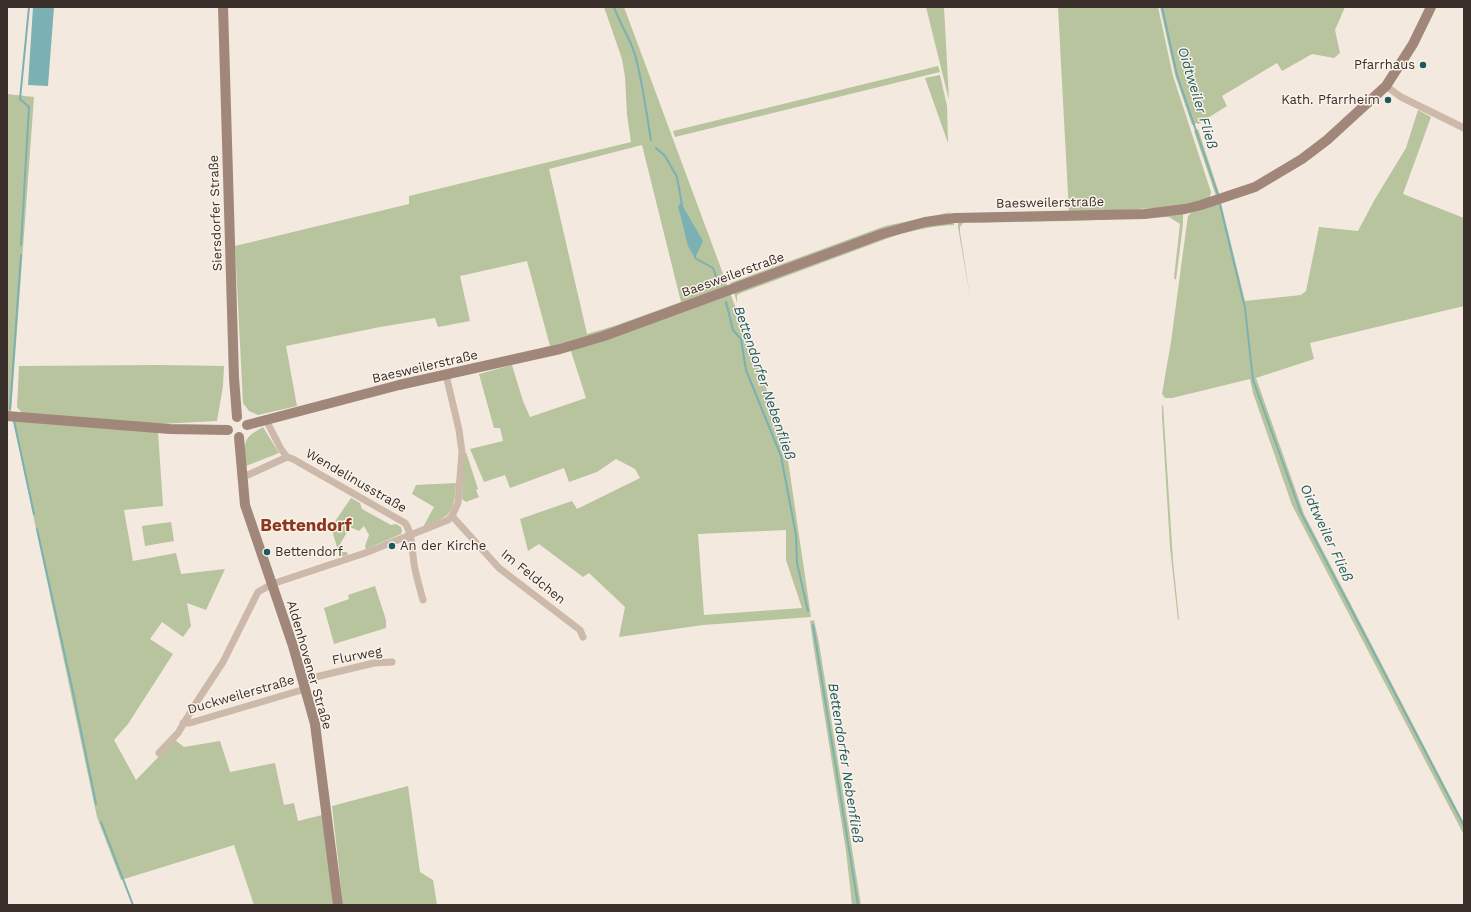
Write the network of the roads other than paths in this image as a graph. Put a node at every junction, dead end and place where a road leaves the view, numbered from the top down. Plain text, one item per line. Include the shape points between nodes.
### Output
1 (223, 7) edge
2 (1431, 7) edge
3 (1386, 86) junction
4 (1464, 128) edge
5 (446, 374) junction
6 (7, 416) edge
7 (237, 418) junction
8 (266, 420) junction
9 (247, 425) junction
10 (228, 430) junction
11 (239, 437) junction
12 (287, 457) junction
13 (241, 475) junction
14 (452, 516) junction
15 (411, 536) junction
16 (272, 584) junction
17 (423, 600) dead end
18 (583, 637) dead end
19 (392, 662) dead end
20 (304, 684) junction
21 (184, 723) junction
22 (159, 753) dead end
23 (338, 905) edge

1 - 7 street, Siersdorfer Straße via 233,370
2 - 3 street, Baesweilerstraße
3 - 4 street via 1401,97
3 - 5 street, Baesweilerstraße via 1327,140 1302,159 1255,186 1215,200 1185,209 1145,214 955,218 925,222 882,234 604,336 560,349
5 - 8 street, Baesweilerstraße
5 - 14 street via 462,452 458,503
6 - 10 street via 170,429
7 - 9 street via 244,420
7 - 10 street via 229,422
8 - 9 street, Baesweilerstraße
8 - 12 street
9 - 11 street via 245,433
10 - 11 street via 232,436
11 - 13 street, Aldenhovener Straße
12 - 13 street via 248,475
12 - 15 street, Wendelinusstraße via 405,523
13 - 16 street, Aldenhovener Straße via 245,505
14 - 15 street
14 - 18 street, Im Feldchen via 499,568 580,630
15 - 16 street
15 - 17 street via 411,549
16 - 20 street, Aldenhovener Straße via 294,646
16 - 21 street, Duckweilerstraße via 258,592 223,662
19 - 20 street, Flurweg via 374,663
20 - 21 street, Duckweilerstraße
20 - 23 street, Aldenhovener Straße via 315,724
21 - 22 street, Duckweilerstraße

